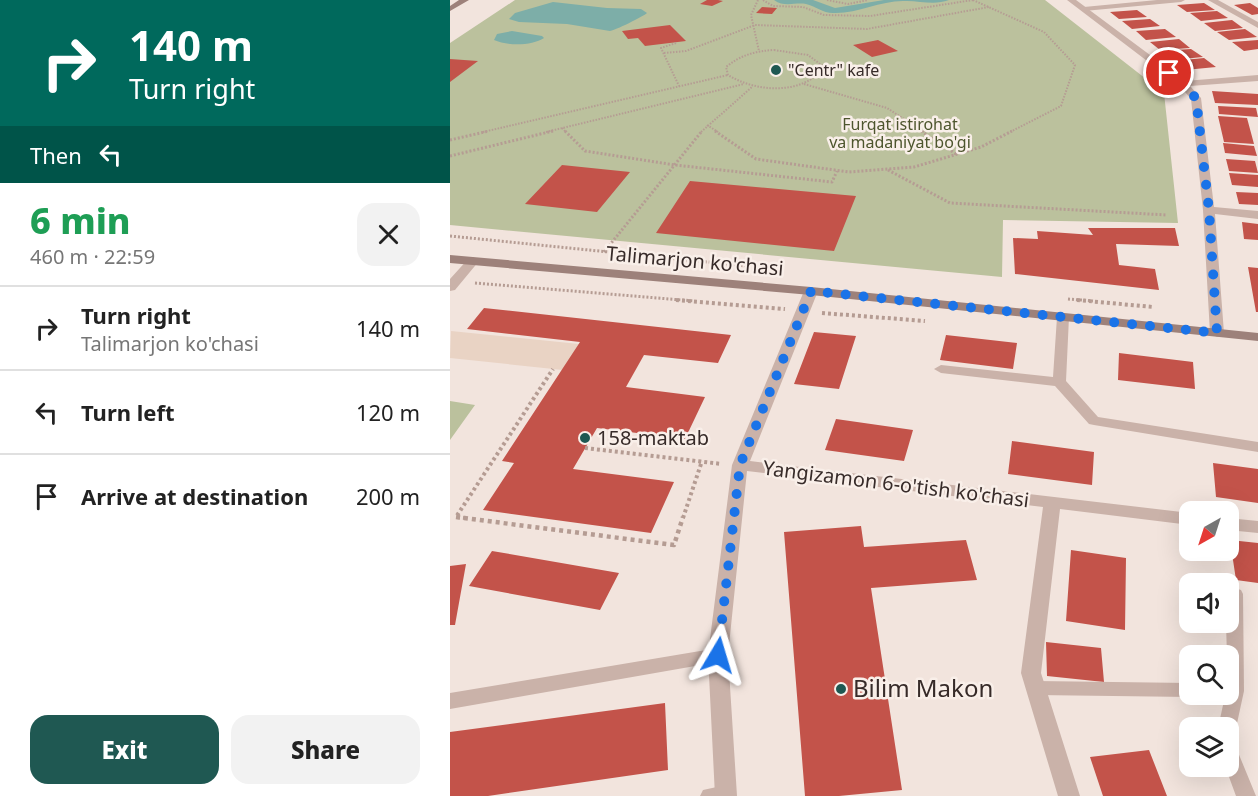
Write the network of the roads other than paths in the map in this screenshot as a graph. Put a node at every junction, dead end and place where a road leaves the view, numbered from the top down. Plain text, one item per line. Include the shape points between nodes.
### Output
1 (465, 0) edge
2 (1071, 0) edge
3 (1181, 0) edge
4 (1212, 0) edge
5 (450, 9) edge
6 (1084, 9) junction
7 (1258, 26) edge
8 (1258, 78) edge
9 (1183, 84) junction
10 (1209, 210) junction
11 (1258, 215) edge
12 (450, 259) edge
13 (473, 261) junction
14 (453, 284) edge
15 (811, 291) junction
16 (1063, 317) junction
17 (1217, 333) junction
18 (1258, 337) edge
19 (941, 369) dead end
20 (1059, 382) junction
21 (1258, 447) edge
22 (740, 465) junction
23 (1052, 504) junction
24 (1179, 518) edge
25 (1239, 525) edge
26 (1258, 528) edge
27 (718, 655) junction
28 (1036, 688) junction
29 (1179, 690) edge
30 (450, 701) edge
31 (1238, 777) edge
32 (720, 795) edge
33 (1069, 796) edge
34 (1246, 796) edge

1 - 5 street
2 - 6 street
3 - 6 lane
4 - 7 street
6 - 9 street
8 - 9 street
9 - 10 street via 1196,98
10 - 11 street
10 - 17 street
12 - 13 street, Talimarjon ko'chasi
13 - 14 street
13 - 15 street, Talimarjon ko'chasi
15 - 16 street, Talimarjon ko'chasi
15 - 22 street
16 - 17 street, Talimarjon ko'chasi
16 - 20 lane
17 - 18 street, Talimarjon ko'chasi
19 - 20 lane
20 - 21 lane via 1094,421
22 - 23 street, Yangizamon 6-o'tish ko'chasi
22 - 27 street
23 - 24 street, Yangizamon 6-o'tish ko'chasi
23 - 28 street, Yangizamon 6-o'tish ko'chasi via 1031,674
25 - 26 street
27 - 30 lane
27 - 32 street
28 - 29 lane
28 - 33 street, Yangizamon 6-o'tish ko'chasi
31 - 34 lane

